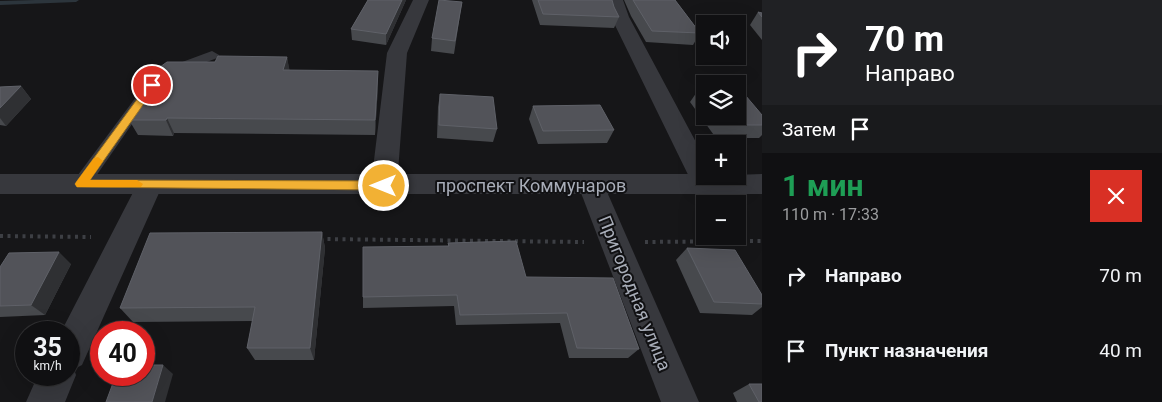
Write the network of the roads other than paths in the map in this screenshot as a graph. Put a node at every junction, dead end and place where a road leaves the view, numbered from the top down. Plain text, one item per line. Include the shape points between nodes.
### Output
1 (421, 0) edge
2 (615, 0) edge
3 (212, 55) dead end
4 (696, 166) edge
5 (0, 184) edge
6 (81, 184) junction
7 (150, 184) junction
8 (696, 184) edge
9 (746, 184) edge
10 (762, 184) edge
11 (591, 185) junction
12 (384, 186) junction
13 (80, 330) edge
14 (53, 386) edge
15 (45, 402) edge
16 (680, 402) edge

1 - 12 street via 397,53
2 - 4 street via 620,17
3 - 6 lane via 168,72 152,85
5 - 6 street, проспект Коммунаров
6 - 7 street, проспект Коммунаров
7 - 12 street, проспект Коммунаров
7 - 13 street
8 - 11 street, проспект Коммунаров
9 - 10 street, проспект Коммунаров
11 - 12 street, проспект Коммунаров
11 - 16 street, Пригородная улица
14 - 15 street

